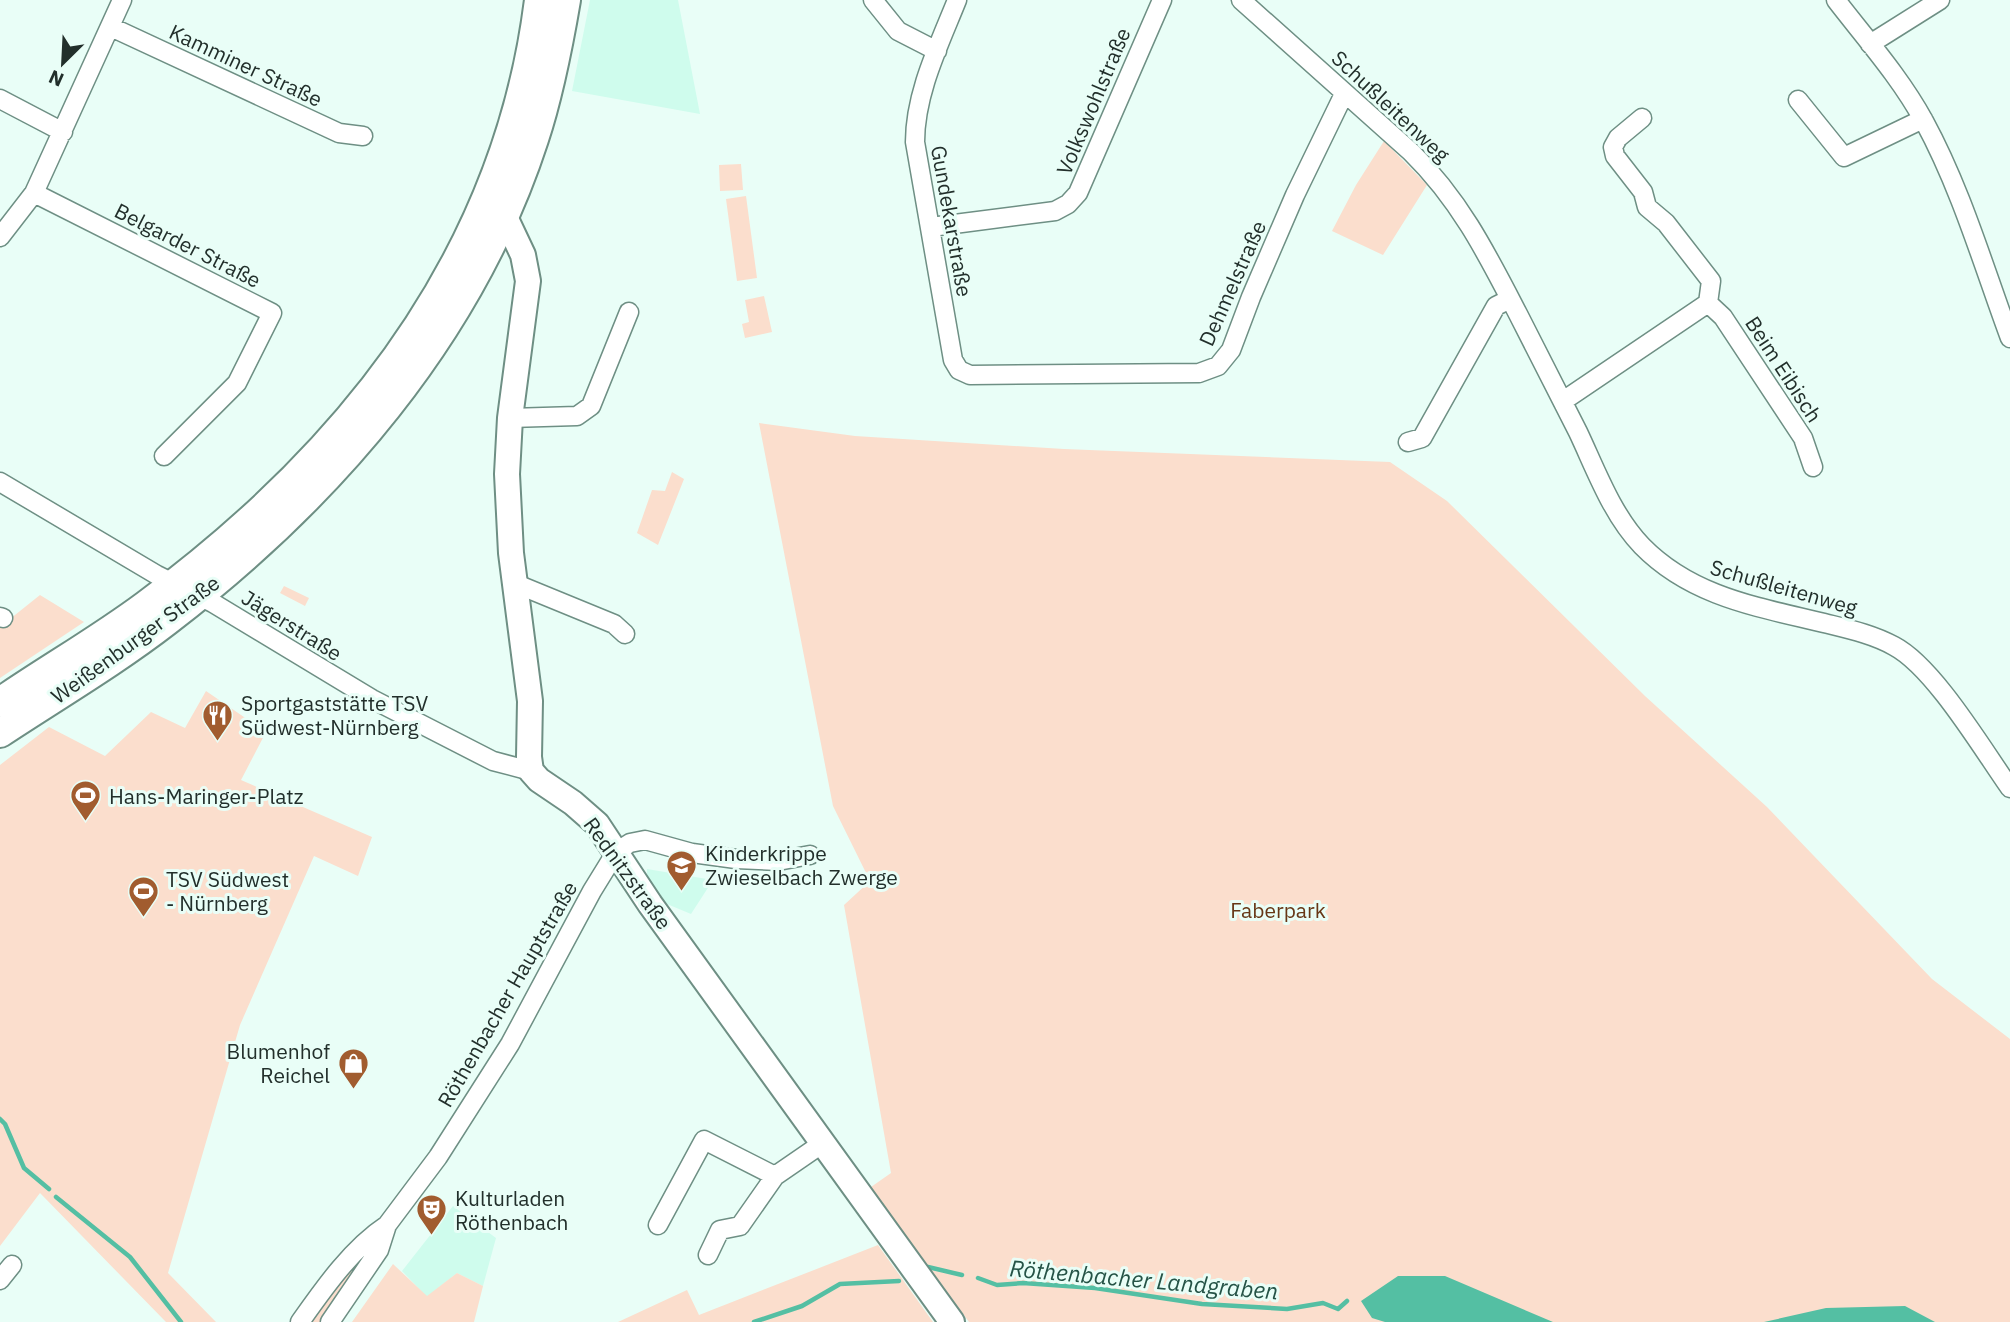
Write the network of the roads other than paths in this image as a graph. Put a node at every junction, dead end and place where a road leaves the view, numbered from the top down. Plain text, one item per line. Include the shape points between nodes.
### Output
1 (122, 0) edge
2 (540, 0) edge
3 (566, 0) edge
4 (873, 0) edge
5 (957, 0) edge
6 (1162, 0) edge
7 (1241, 0) edge
8 (1836, 0) edge
9 (1940, 0) edge
10 (111, 27) junction
11 (1870, 44) junction
12 (937, 51) junction
13 (1345, 94) junction
14 (0, 99) edge
15 (1798, 100) dead end
16 (1642, 118) dead end
17 (1923, 119) junction
18 (63, 132) junction
19 (363, 136) dead end
20 (506, 146) junction
21 (34, 193) junction
22 (505, 216) junction
23 (931, 228) junction
24 (0, 237) edge
25 (1510, 299) junction
26 (1708, 303) junction
27 (629, 312) dead end
28 (2010, 338) edge
29 (958, 370) joint
30 (1563, 401) junction
31 (510, 418) junction
32 (1408, 442) dead end
33 (164, 456) dead end
34 (1813, 467) dead end
35 (0, 482) edge
36 (514, 583) junction
37 (173, 584) junction
38 (200, 595) junction
39 (625, 634) dead end
40 (0, 702) edge
41 (0, 733) edge
42 (531, 771) junction
43 (2010, 788) edge
44 (616, 852) junction
45 (810, 855) dead end
46 (822, 1143) junction
47 (775, 1176) junction
48 (387, 1225) junction
49 (658, 1225) dead end
50 (708, 1255) dead end
51 (12, 1265) dead end
52 (0, 1280) edge
53 (300, 1322) edge
54 (330, 1322) edge
55 (952, 1322) edge

1 - 10 street
2 - 20 main road, Weißenburger Straße via 526,76
3 - 22 main road, Weißenburger Straße via 545,104
4 - 12 street via 898,31
5 - 12 street, Gundekarstraße
6 - 23 street, Volkswohlstraße via 1078,193 1068,204 1055,211
7 - 13 street, Schußleitenweg
8 - 11 street
9 - 11 street
10 - 18 street
10 - 19 street, Kamminer Straße via 339,133
11 - 17 street
12 - 23 street, Gundekarstraße via 915,122
13 - 25 street, Schußleitenweg via 1433,174 1468,221
13 - 29 street, Dehmelstraße via 1295,195 1231,350 1218,366 1199,373 970,375
14 - 18 street
15 - 17 street via 1844,157
16 - 26 street via 1618,138 1615,156 1643,192 1647,207 1667,223 1711,281
17 - 28 street via 1950,171
18 - 21 street
20 - 22 main road via 498,200
20 - 37 main road, Weißenburger Straße via 459,259 380,381 285,486
21 - 24 street
21 - 33 street, Belgarder Straße via 272,313 237,383
22 - 31 main road via 523,255 528,281
22 - 38 main road, Weißenburger Straße via 456,310 394,398 324,481
23 - 29 street, Gundekarstraße
25 - 30 street, Schußleitenweg
25 - 32 street via 1496,306 1422,438
26 - 30 street
26 - 34 street, Beim Eibisch via 1723,317 1803,438
27 - 31 street via 591,406 577,416
30 - 43 street, Schußleitenweg via 1612,503 1640,544 1661,563 1702,589 1895,646 1916,661
31 - 36 main road
35 - 37 street, Jägerstraße
36 - 39 street via 614,624
36 - 42 main road via 530,701
37 - 38 street, Jägerstraße
37 - 40 main road, Weißenburger Straße
38 - 41 main road, Weißenburger Straße
38 - 42 street, Jägerstraße via 372,699 493,761
42 - 44 main road, Rednitzstraße via 586,813
44 - 45 street via 645,840 736,859 778,861
44 - 46 main road, Rednitzstraße
44 - 48 street, Röthenbacher Hauptstraße via 510,1044 438,1157
46 - 47 street
46 - 55 main road, Rednitzstraße
47 - 49 street via 704,1140
47 - 50 street via 740,1226 720,1230
48 - 53 street, Röthenbacher Hauptstraße via 369,1237
48 - 54 street, Röthenbacher Hauptstraße via 379,1250
51 - 52 street

